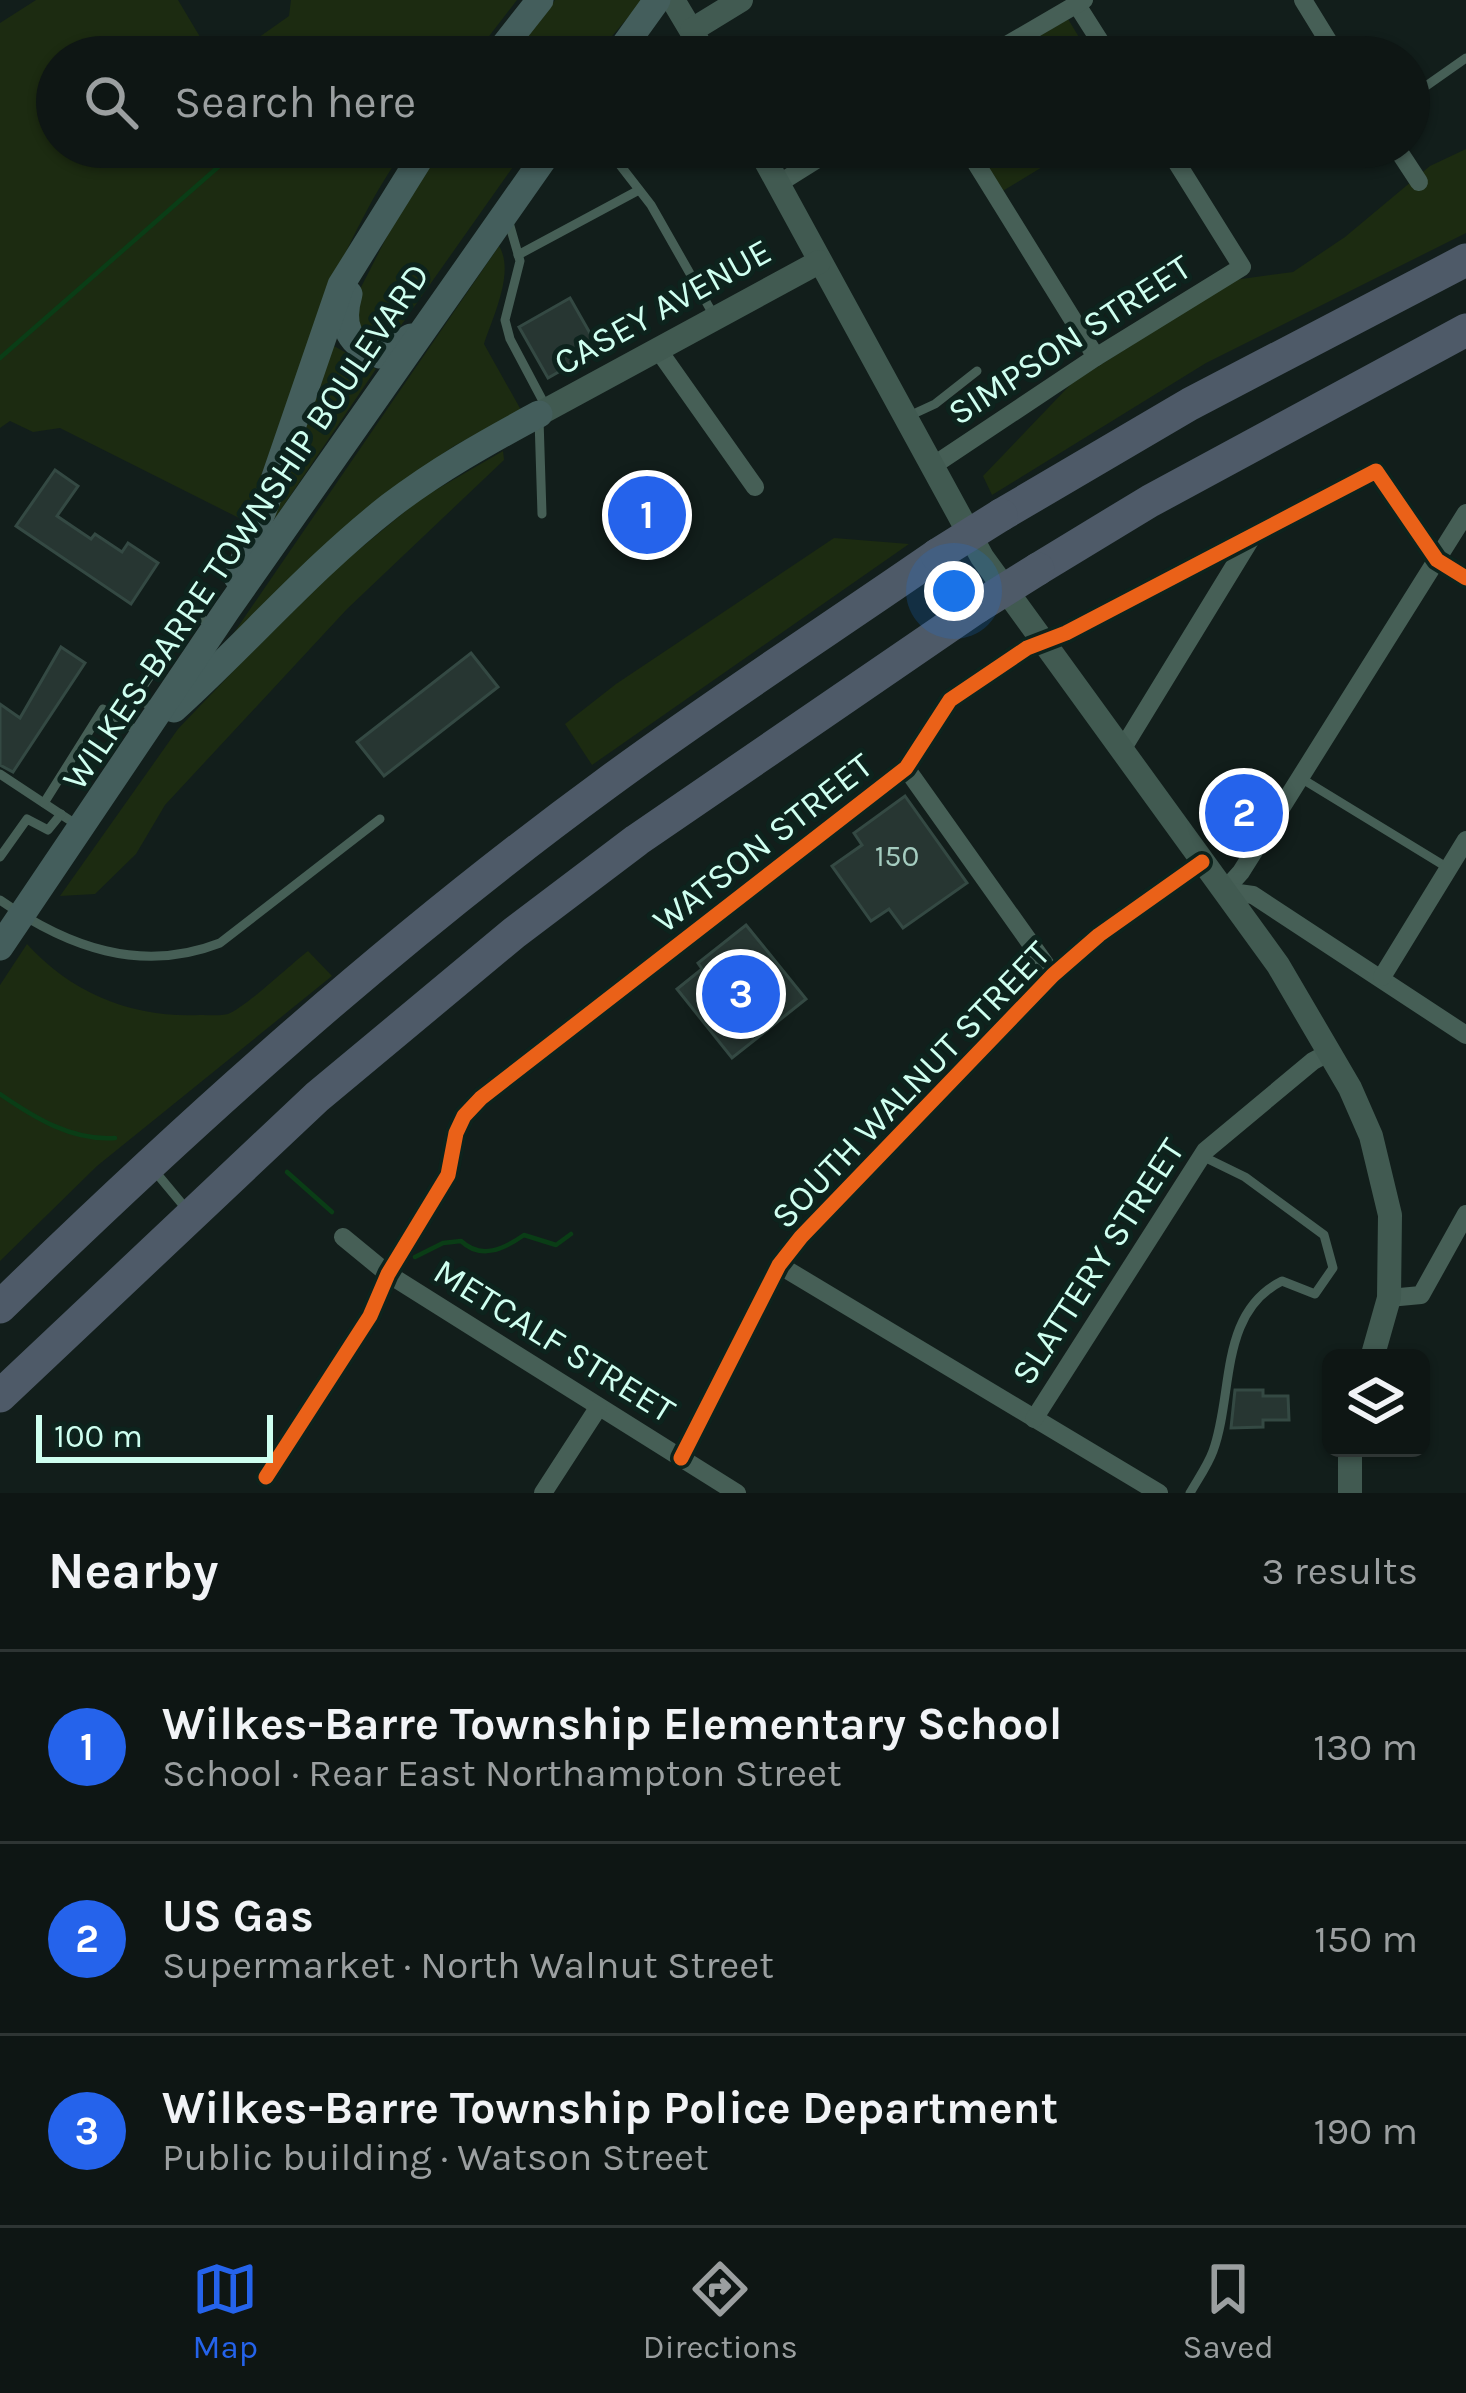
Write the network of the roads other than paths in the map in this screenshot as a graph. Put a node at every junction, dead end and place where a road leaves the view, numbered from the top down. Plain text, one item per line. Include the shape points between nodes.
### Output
1 (540, 0) edge
2 (657, 0) edge
3 (673, 0) edge
4 (741, 0) edge
5 (1303, 0) edge
6 (1080, 2) edge
7 (692, 31) junction
8 (512, 36) edge
9 (631, 36) edge
10 (695, 36) edge
11 (1022, 36) edge
12 (1099, 36) edge
13 (1325, 36) edge
14 (1466, 58) edge
15 (1430, 83) edge
16 (413, 168) edge
17 (537, 168) edge
18 (623, 168) edge
19 (769, 168) edge
20 (804, 168) edge
21 (979, 168) edge
22 (1179, 168) edge
23 (1410, 168) edge
24 (1419, 182) dead end
25 (778, 184) junction
26 (640, 190) junction
27 (506, 212) junction
28 (518, 255) junction
29 (1466, 260) edge
30 (819, 262) junction
31 (356, 267) junction
32 (716, 319) junction
33 (422, 328) junction
34 (1466, 330) edge
35 (659, 350) junction
36 (1096, 357) junction
37 (977, 371) dead end
38 (544, 412) junction
39 (904, 418) junction
40 (931, 467) junction
41 (755, 487) dead end
42 (1466, 513) edge
43 (542, 514) dead end
44 (1252, 537) junction
45 (1437, 560) junction
46 (1466, 578) edge
47 (222, 618) junction
48 (1045, 640) junction
49 (157, 722) junction
50 (1123, 748) junction
51 (906, 768) junction
52 (0, 773) edge
53 (1299, 777) junction
54 (44, 803) junction
55 (380, 819) dead end
56 (71, 821) junction
57 (1466, 840) edge
58 (0, 856) edge
59 (1202, 862) junction
60 (1449, 868) junction
61 (1224, 891) junction
62 (11, 908) edge
63 (0, 947) edge
64 (1053, 975) junction
65 (1382, 977) junction
66 (1466, 1035) edge
67 (1330, 1052) junction
68 (1202, 1156) junction
69 (149, 1165) junction
70 (190, 1214) junction
71 (1466, 1214) edge
72 (343, 1237) dead end
73 (779, 1265) junction
74 (388, 1274) junction
75 (1389, 1298) junction
76 (0, 1307) edge
77 (1375, 1349) edge
78 (0, 1396) edge
79 (598, 1408) junction
80 (1034, 1419) junction
81 (1350, 1457) edge
82 (681, 1458) junction
83 (266, 1477) dead end
84 (544, 1493) edge
85 (736, 1493) edge
86 (1160, 1493) edge
87 (1190, 1493) edge
88 (1350, 1493) edge

1 - 8 main road
2 - 9 main road
3 - 7 main road
4 - 7 main road
5 - 13 street
6 - 11 street
6 - 12 street
7 - 10 main road
14 - 15 lane
16 - 31 main road
17 - 27 main road, WILKES-BARRE TOWNSHIP BOULEVARD
18 - 26 lane
19 - 25 main road
20 - 25 street
21 - 36 street
22 - 36 street, SIMPSON STREET via 1242,267
23 - 24 street
25 - 30 main road
26 - 28 lane
26 - 32 lane
27 - 28 lane
27 - 33 main road, WILKES-BARRE TOWNSHIP BOULEVARD
28 - 38 lane via 505,320
29 - 69 highway, bridge via 1190,404 937,555 527,844
30 - 32 main road, CASEY AVENUE
30 - 39 main road
31 - 33 main road via 344,312 349,338 380,355
31 - 47 main road via 341,285
32 - 35 main road, CASEY AVENUE
33 - 47 main road, WILKES-BARRE TOWNSHIP BOULEVARD
34 - 70 highway, bridge via 1038,569 637,840 316,1096
35 - 38 main road, CASEY AVENUE
35 - 41 street
36 - 40 street, SIMPSON STREET
37 - 39 lane
38 - 43 lane
38 - 49 main road via 391,506
39 - 40 main road
40 - 48 main road via 982,557
42 - 45 street
44 - 45 street, WATSON STREET via 1376,471
44 - 48 street, WATSON STREET
44 - 50 street
45 - 46 street
45 - 53 street
47 - 49 main road, WILKES-BARRE TOWNSHIP BOULEVARD
48 - 50 main road
48 - 51 street, WATSON STREET via 950,700
49 - 54 lane via 103,709
49 - 56 main road, WILKES-BARRE TOWNSHIP BOULEVARD
50 - 59 main road
51 - 64 street
51 - 74 street, WATSON STREET via 481,1098 456,1133 448,1175
52 - 54 lane
53 - 60 lane
53 - 61 street
54 - 56 lane
55 - 62 lane via 220,943 191,954 114,953 68,940
56 - 58 lane via 48,830 27,819
56 - 62 main road, WILKES-BARRE TOWNSHIP BOULEVARD
57 - 60 street
59 - 61 main road
59 - 64 street, SOUTH WALNUT STREET
60 - 65 street
61 - 65 street via 1253,895
61 - 67 main road
62 - 63 main road, WILKES-BARRE TOWNSHIP BOULEVARD
64 - 73 street, SOUTH WALNUT STREET
65 - 66 street
67 - 68 street, SLATTERY STREET
67 - 75 main road via 1382,1173
68 - 80 street, SLATTERY STREET
68 - 87 lane via 1324,1235 1333,1268 1315,1294 1282,1282 1260,1292 1230,1351 1214,1450
69 - 70 lane
69 - 76 highway
70 - 78 highway
71 - 75 street via 1421,1295
72 - 74 street, METCALF STREET
73 - 80 street
73 - 82 street, SOUTH WALNUT STREET
74 - 79 street, METCALF STREET
74 - 83 street, WATSON STREET via 370,1316
75 - 77 main road
79 - 82 street, METCALF STREET
79 - 84 street
80 - 86 street
81 - 88 main road
82 - 85 street, METCALF STREET

